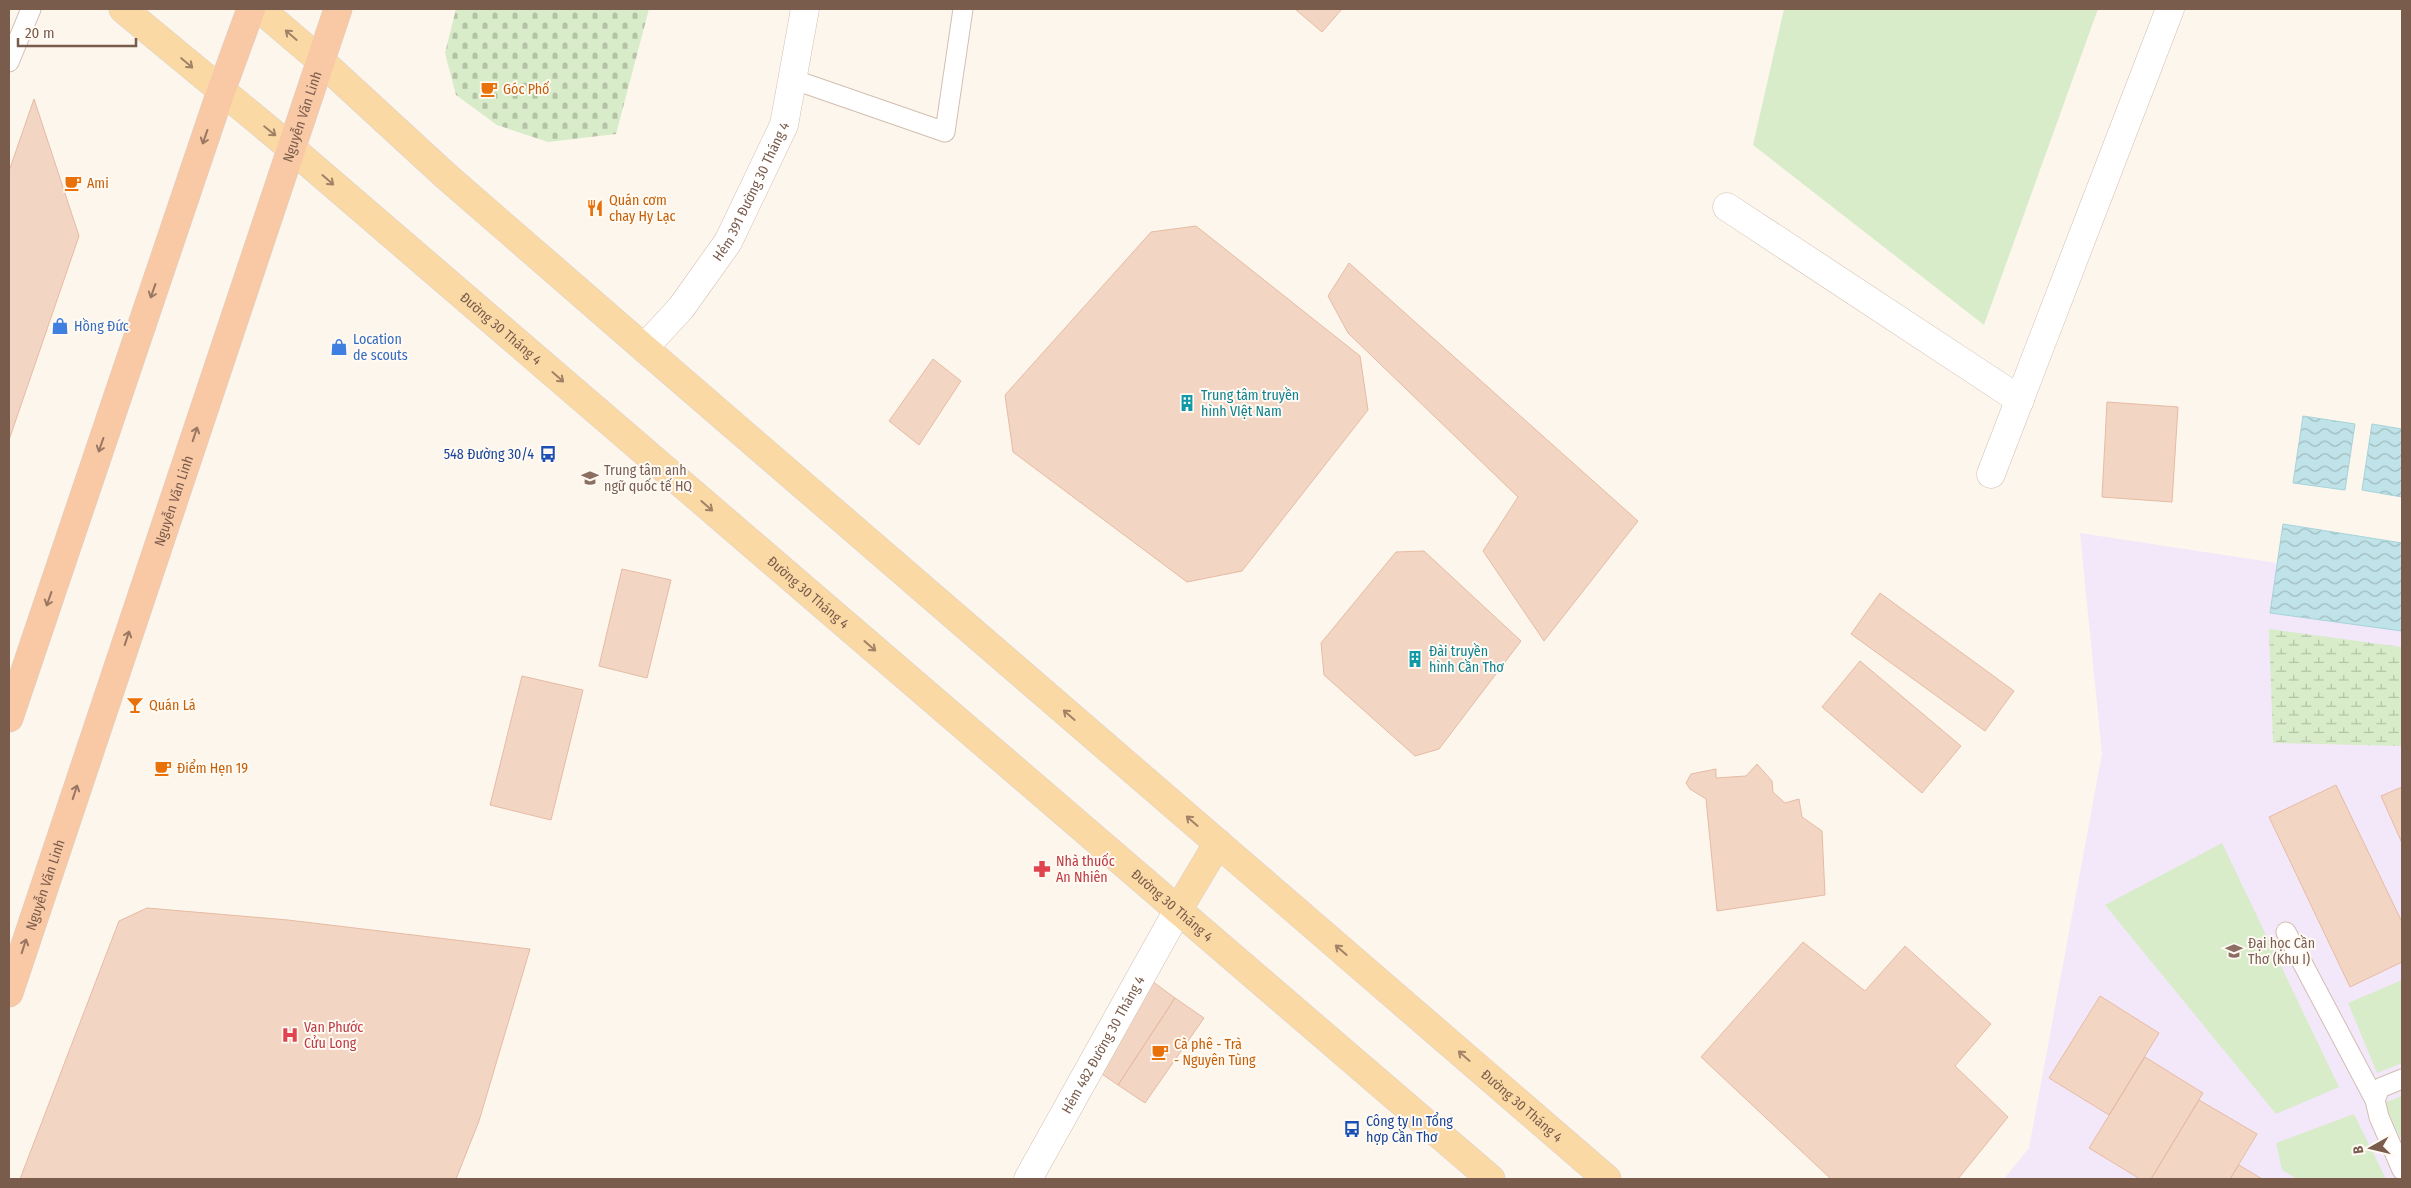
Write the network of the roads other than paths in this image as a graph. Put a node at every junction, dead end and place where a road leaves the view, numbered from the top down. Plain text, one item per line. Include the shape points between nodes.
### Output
1 (32, 9) edge
2 (123, 9) edge
3 (251, 9) edge
4 (260, 9) edge
5 (338, 9) edge
6 (805, 9) edge
7 (963, 9) edge
8 (2170, 9) edge
9 (322, 61) junction
10 (9, 62) edge
11 (792, 79) junction
12 (221, 91) junction
13 (291, 148) junction
14 (1727, 207) dead end
15 (644, 348) junction
16 (2020, 400) junction
17 (1991, 474) dead end
18 (9, 718) edge
19 (1218, 843) junction
20 (1178, 910) junction
21 (2286, 932) dead end
22 (9, 993) edge
23 (2402, 1079) edge
24 (2375, 1100) junction
25 (2402, 1170) edge
26 (1485, 1177) edge
27 (1028, 1179) edge
28 (1607, 1179) edge

1 - 10 lane
2 -> 12 main road, Đường 30 Tháng 4
3 - 12 highway
9 -> 4 main road, Đường 30 Tháng 4
5 - 9 highway, Nguyễn Văn Linh
6 - 11 street, Hẻm 391 Đường 30 Tháng 4
7 - 11 lane via 945,132
8 - 16 street
9 - 13 highway, Nguyễn Văn Linh
9 - 15 main road, Đường 30 Tháng 4 via 446,176
11 - 15 street, Hẻm 391 Đường 30 Tháng 4 via 784,125 728,242 681,308
12 -> 13 main road, Đường 30 Tháng 4
12 -> 18 highway
13 -> 20 main road, Đường 30 Tháng 4
22 -> 13 highway, Nguyễn Văn Linh
14 - 16 street
19 -> 15 main road, Đường 30 Tháng 4
16 - 17 street
19 - 20 main road
28 -> 19 main road, Đường 30 Tháng 4
20 - 26 main road, Đường 30 Tháng 4
20 - 27 street, Hẻm 482 Đường 30 Tháng 4
21 - 24 lane
23 - 24 lane via 2380,1088
24 - 25 lane via 2378,1117

